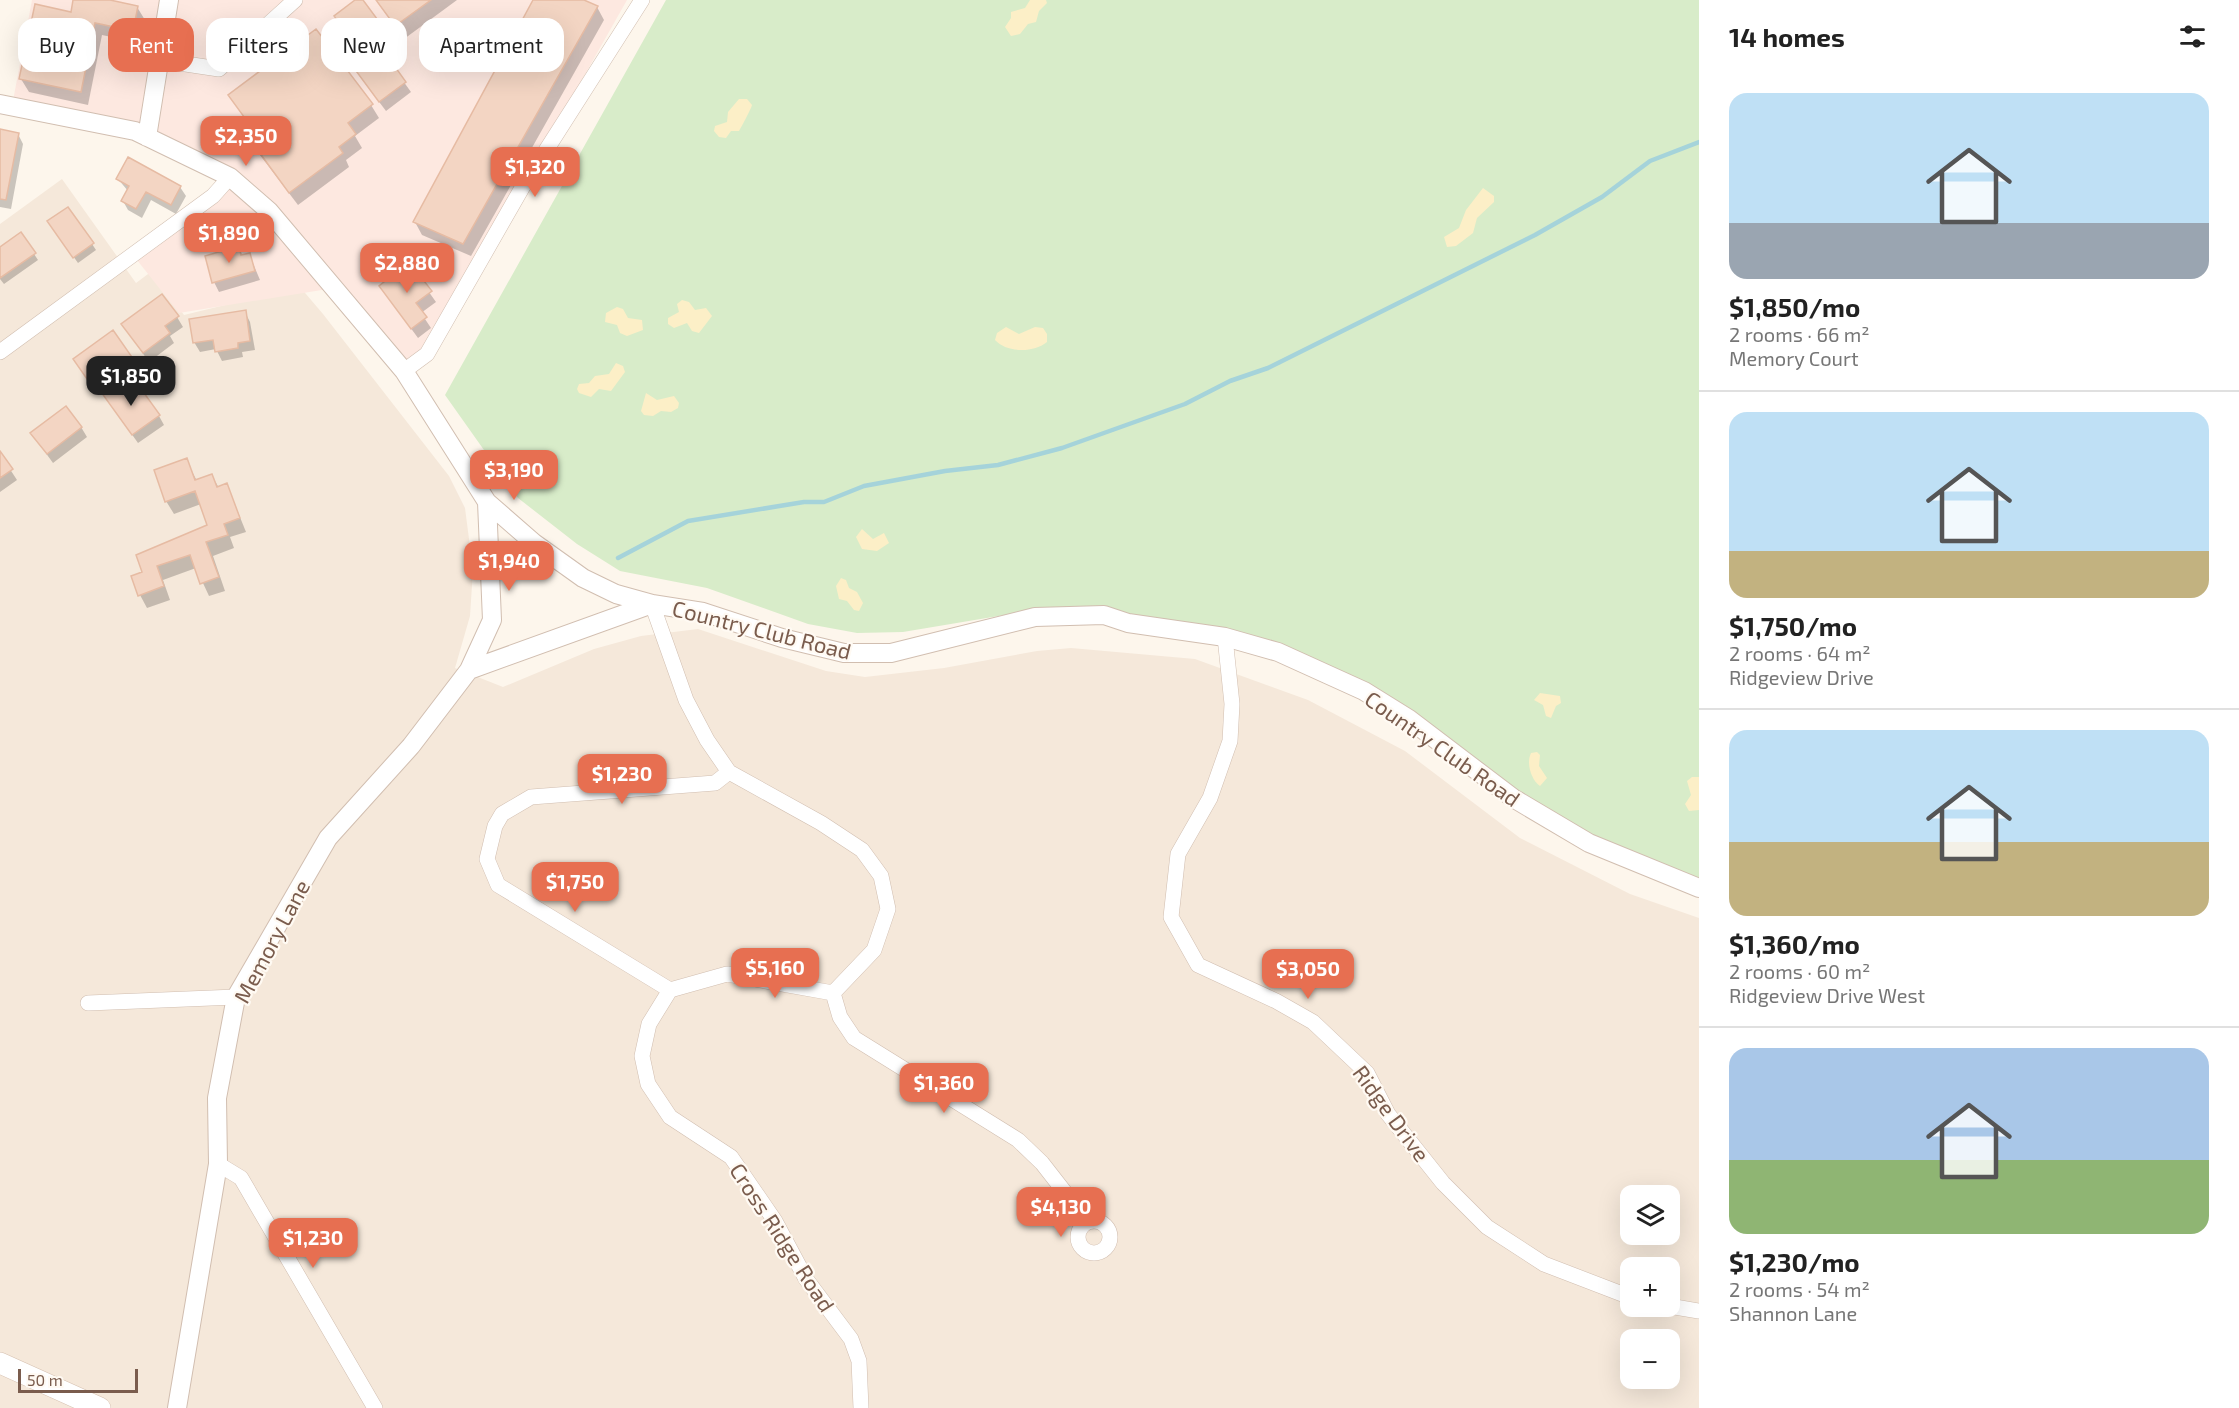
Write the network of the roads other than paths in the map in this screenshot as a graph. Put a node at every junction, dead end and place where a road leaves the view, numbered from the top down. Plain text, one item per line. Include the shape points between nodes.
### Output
1 (169, 0) edge
2 (295, 0) edge
3 (642, 0) edge
4 (166, 18) edge
5 (194, 65) edge
6 (157, 72) edge
7 (0, 104) edge
8 (147, 137) junction
9 (230, 177) junction
10 (0, 352) edge
11 (404, 371) junction
12 (487, 502) junction
13 (652, 604) junction
14 (1225, 637) junction
15 (469, 670) junction
16 (729, 772) junction
17 (1699, 888) edge
18 (670, 990) junction
19 (833, 993) junction
20 (236, 998) junction
21 (88, 1003) dead end
22 (218, 1164) junction
23 (1088, 1222) dead end
24 (1620, 1293) edge
25 (1680, 1308) edge
26 (1699, 1311) edge
27 (0, 1363) edge
28 (100, 1408) edge
29 (177, 1408) edge
30 (375, 1408) edge
31 (864, 1408) edge

1 - 4 street
2 - 5 street via 219,69
3 - 11 street via 522,188 427,354
6 - 8 street
7 - 8 street, Country Club Road via 118,127
8 - 9 street, Country Club Road
9 - 10 street via 213,196
9 - 11 street, Country Club Road via 270,211
11 - 12 street, Country Club Road
12 - 13 street, Country Club Road via 583,578 616,594
12 - 15 street, Memory Lane via 492,620
13 - 14 street, Country Club Road via 703,612 844,653 891,653 1035,617 1104,615 1128,623
13 - 15 street, Country Club Road
13 - 16 street via 686,700
14 - 17 street, Country Club Road via 1278,652 1364,691 1409,719 1513,798 1580,838
14 - 24 street, Ridge Drive via 1232,704 1230,741 1210,798 1178,854 1171,917 1198,965 1313,1022 1367,1073 1388,1114 1443,1183 1487,1227 1544,1264
15 - 20 street, Memory Lane via 411,746 328,838
16 - 18 street via 715,783 531,797 502,814 495,826 487,859 498,885
16 - 19 street via 862,850 881,876 888,909 874,950
18 - 19 street via 727,974
18 - 31 street, Cross Ridge Road via 649,1024 642,1056 648,1084 670,1118 731,1157 775,1221 806,1279 851,1339 859,1361
19 - 23 street via 840,1017 854,1038 1018,1140 1042,1163
20 - 21 street
20 - 22 street, Memory Lane via 217,1098
22 - 29 street, Memory Lane
22 - 30 street via 241,1178
25 - 26 street
27 - 28 main road

